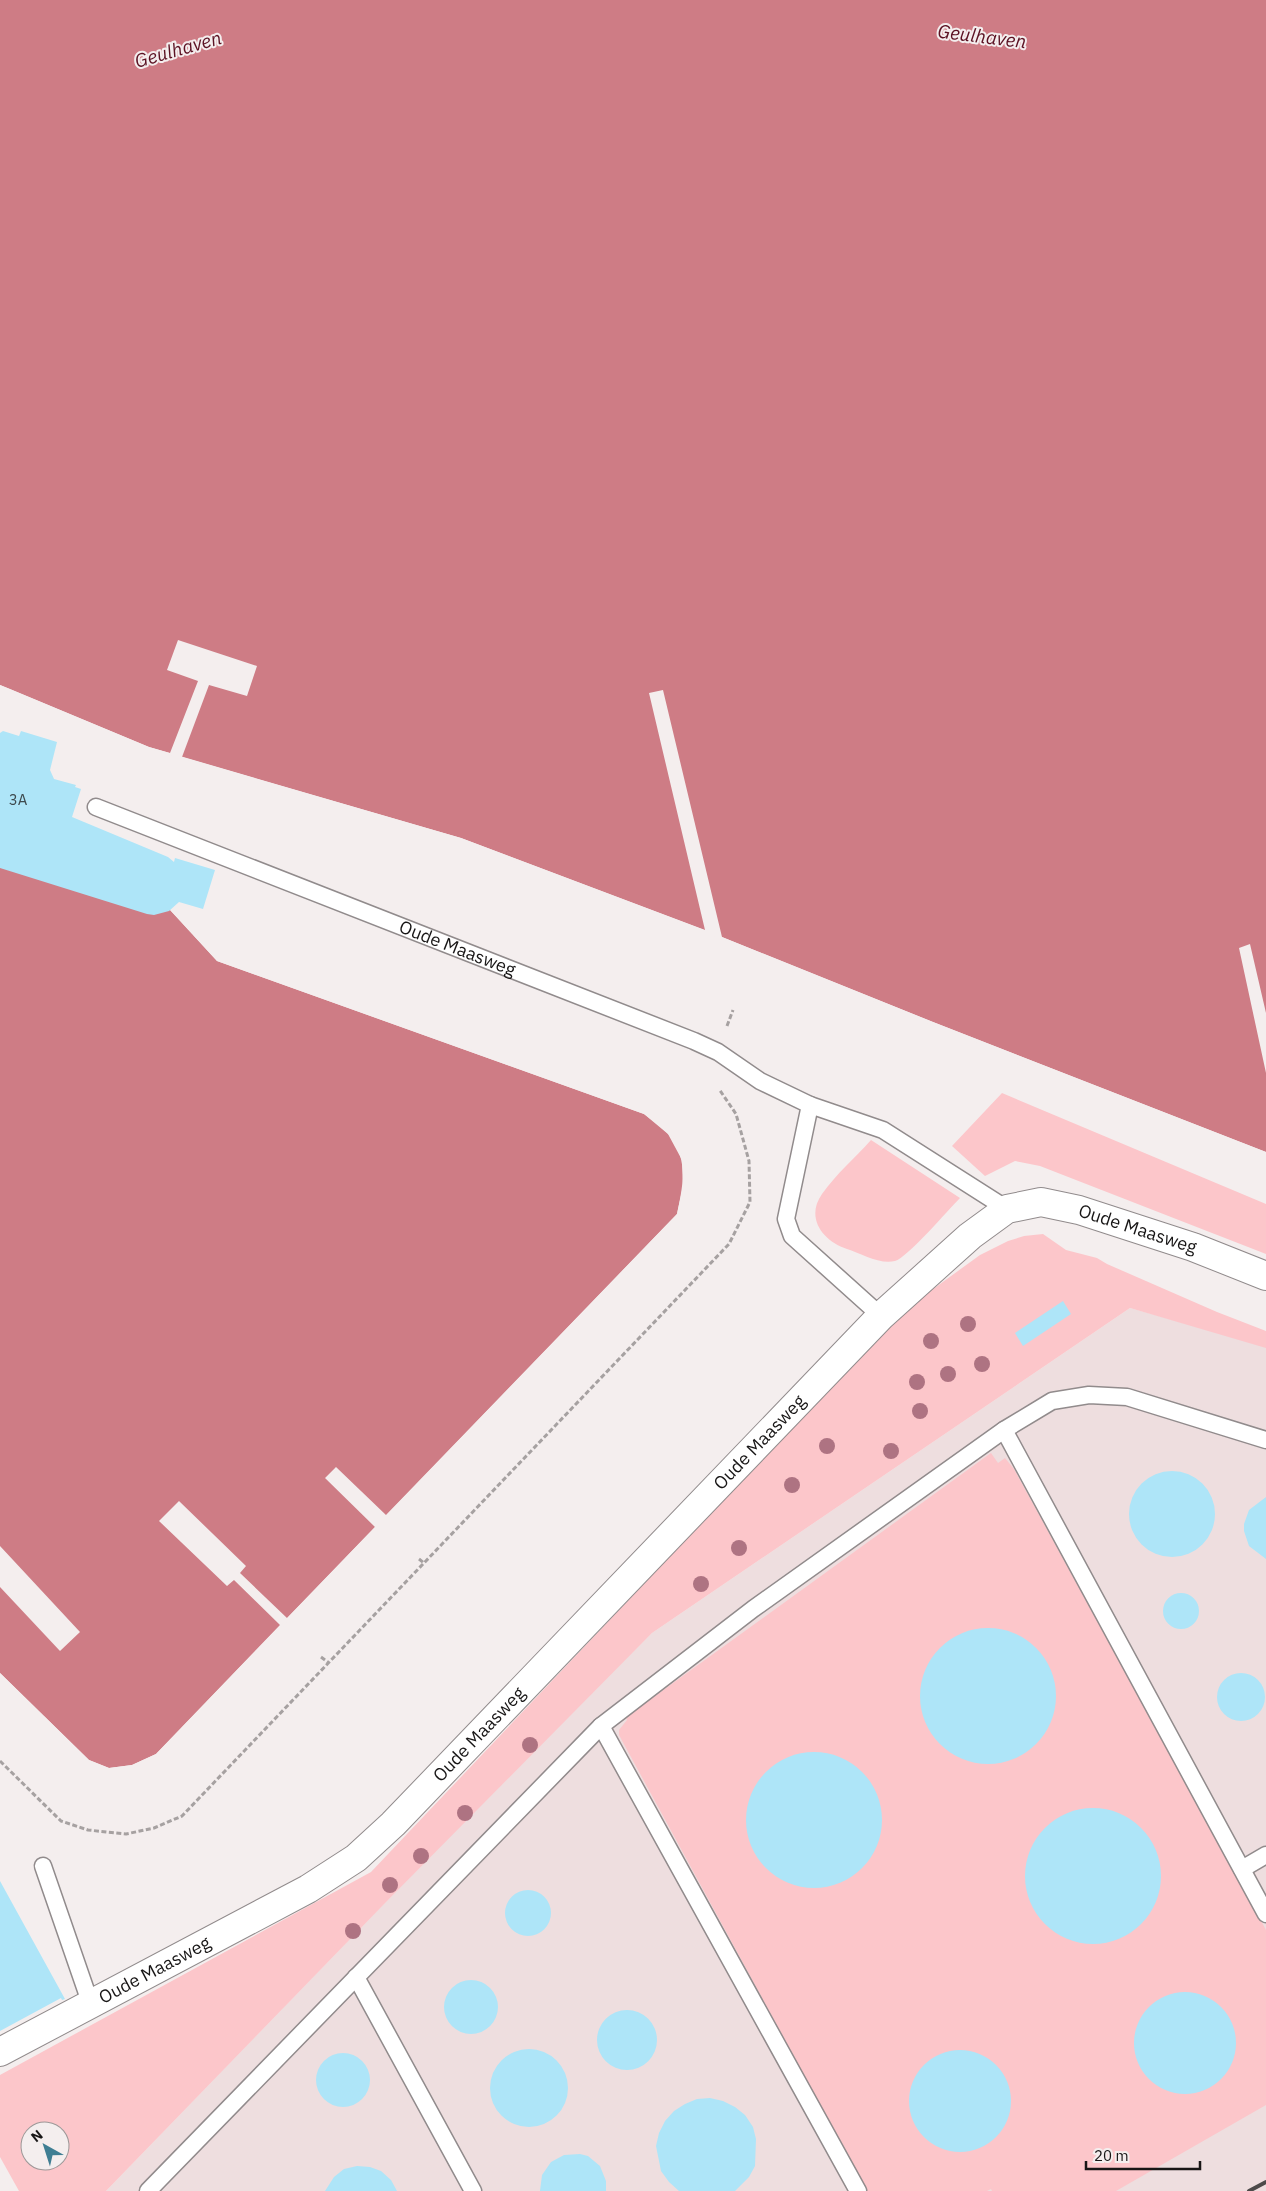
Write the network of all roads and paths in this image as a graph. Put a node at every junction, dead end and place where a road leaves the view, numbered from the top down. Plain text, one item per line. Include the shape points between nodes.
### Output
1 (96, 807) dead end
2 (716, 1085) dead end
3 (810, 1105) junction
4 (1007, 1209) junction
5 (1266, 1276) edge
6 (881, 1316) junction
7 (1004, 1430) junction
8 (1266, 1440) edge
9 (419, 1559) dead end
10 (424, 1563) junction
11 (321, 1657) dead end
12 (329, 1663) junction
13 (601, 1726) junction
14 (0, 1761) edge
15 (1266, 1855) edge
16 (43, 1866) dead end
17 (1242, 1869) junction
18 (1266, 1914) edge
19 (356, 1977) junction
20 (91, 2005) junction
21 (0, 2052) edge
22 (148, 2191) edge
23 (473, 2191) edge
24 (858, 2191) edge

1 - 3 lane, Oude Maasweg via 694,1041 718,1052 760,1081
2 - 10 path via 736,1114 749,1161 750,1202 729,1244
3 - 4 lane, Oude Maasweg via 883,1130
3 - 6 lane via 786,1219 792,1236
4 - 5 street, Oude Maasweg via 1041,1202 1079,1210 1193,1247
4 - 6 street, Oude Maasweg via 970,1236
6 - 20 street, Oude Maasweg via 356,1858 308,1889
7 - 8 lane via 1052,1401 1089,1394 1128,1397
7 - 13 lane via 753,1609
7 - 17 lane
9 - 10 path
10 - 12 path
11 - 12 path
12 - 14 path via 182,1816 154,1828 126,1834 88,1830 61,1821
13 - 19 lane
13 - 24 lane
15 - 17 lane
16 - 20 lane
17 - 18 lane
19 - 22 lane
19 - 23 lane
20 - 21 street, Oude Maasweg

